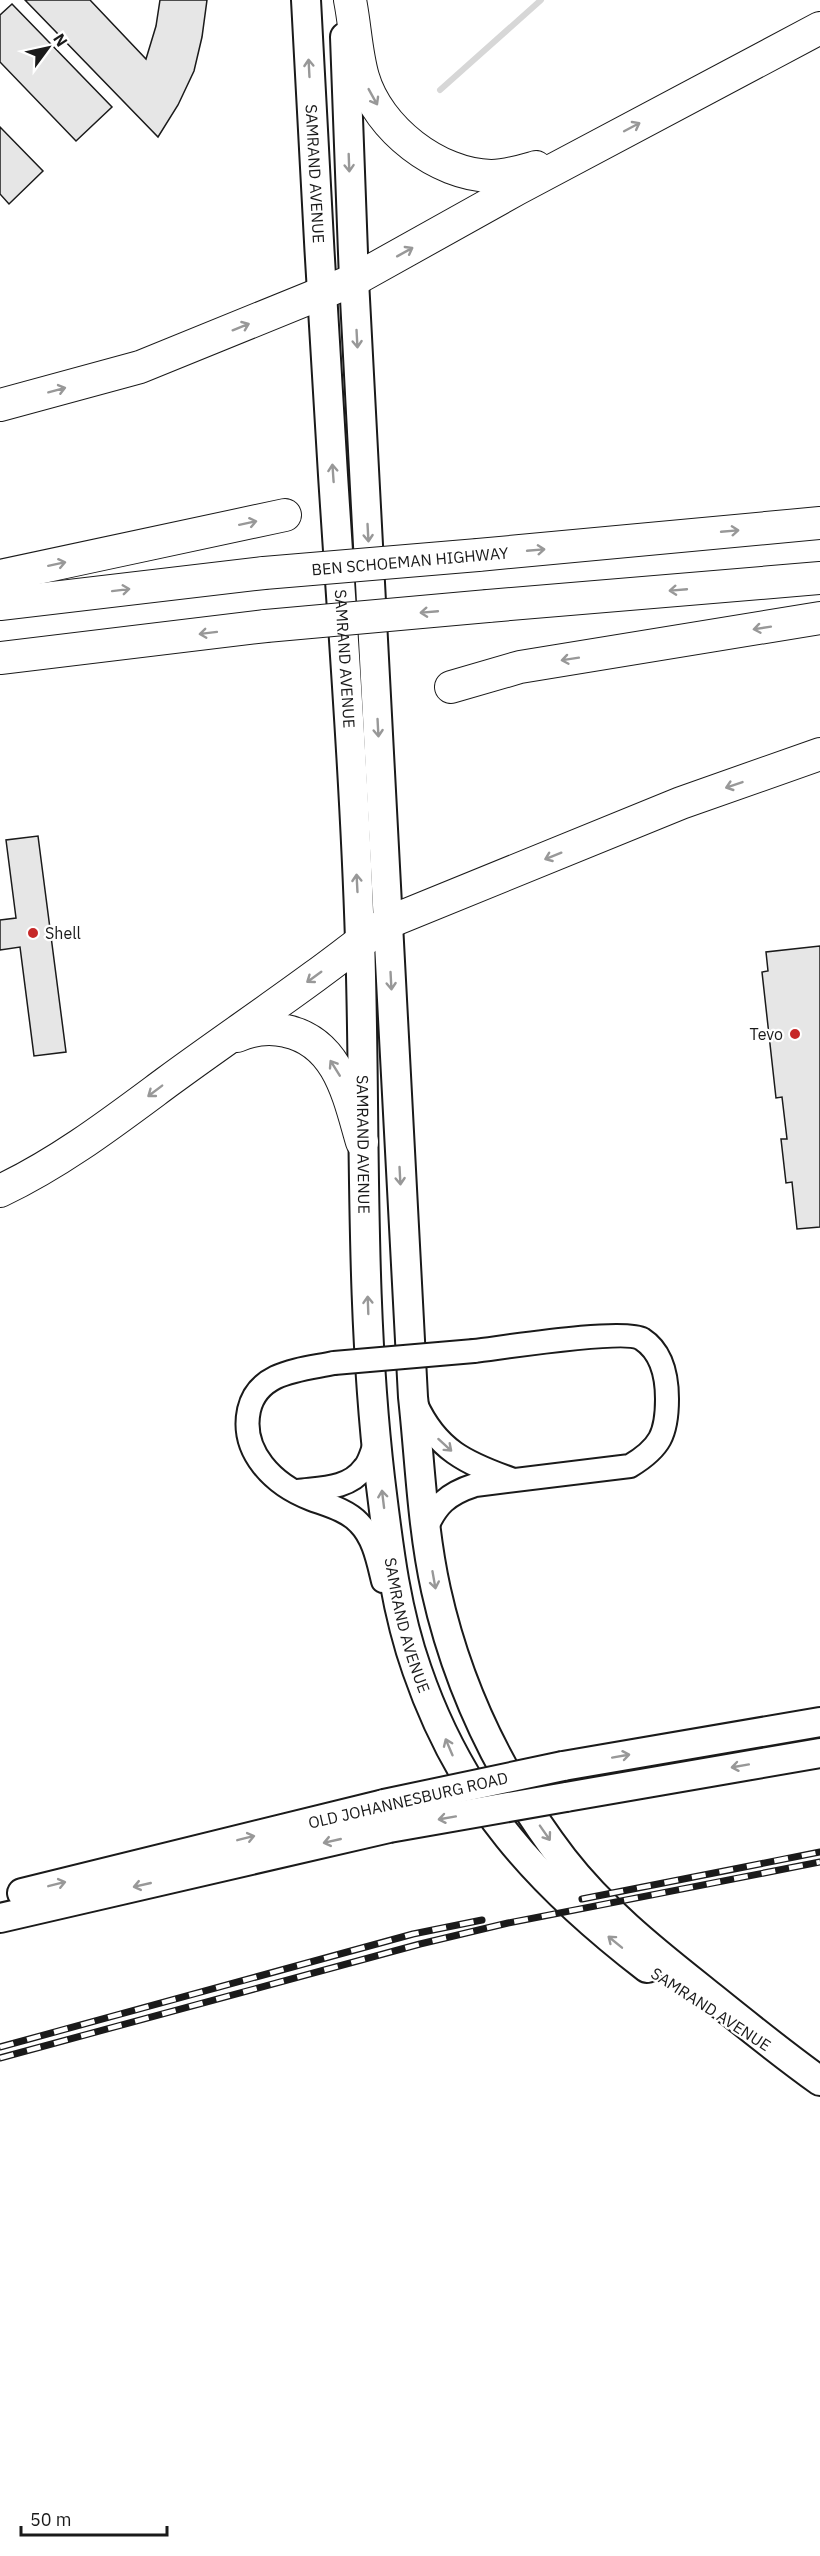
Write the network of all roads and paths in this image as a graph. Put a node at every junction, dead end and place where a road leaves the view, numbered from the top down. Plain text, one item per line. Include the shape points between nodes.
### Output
1 (306, 0) edge
2 (343, 0) edge
3 (350, 0) edge
4 (820, 28) edge
5 (581, 155) junction
6 (354, 280) junction
7 (321, 295) junction
8 (0, 405) edge
9 (285, 515) dead end
10 (820, 523) edge
11 (0, 576) edge
12 (820, 578) edge
13 (0, 604) edge
14 (820, 618) edge
15 (0, 658) edge
16 (452, 687) dead end
17 (820, 754) edge
18 (389, 922) junction
19 (360, 941) junction
20 (217, 1045) junction
21 (362, 1142) junction
22 (0, 1191) edge
23 (413, 1397) junction
24 (376, 1441) junction
25 (519, 1481) junction
26 (296, 1491) junction
27 (425, 1531) junction
28 (417, 1669) junction
29 (820, 1722) edge
30 (820, 1753) edge
31 (386, 1816) junction
32 (0, 1899) edge
33 (0, 1918) edge
34 (785, 2056) junction
35 (820, 2081) edge

7 -> 1 main road, SAMRAND AVENUE
2 -> 6 main road, SAMRAND AVENUE
3 -> 5 highway via 364,79 389,122 406,142 426,156 450,167 491,176
5 -> 4 highway
6 -> 5 highway
6 - 7 highway
6 -> 18 main road, SAMRAND AVENUE
8 -> 7 highway via 140,367
19 -> 7 main road, SAMRAND AVENUE
11 -> 9 highway
13 -> 10 highway, BEN SCHOEMAN HIGHWAY, bridge via 264,573
12 -> 15 highway, bridge via 266,626
14 -> 16 highway via 520,667
17 -> 18 highway via 681,803
18 - 19 highway
18 -> 23 main road, SAMRAND AVENUE
19 -> 20 highway
19 - 21 main road, SAMRAND AVENUE
21 -> 20 highway via 346,1088 335,1065 320,1047 300,1034 275,1028 250,1030
20 -> 22 highway via 78,1149
24 -> 21 main road, SAMRAND AVENUE
23 -> 25 street via 435,1437 448,1449 471,1464
23 - 27 main road, SAMRAND AVENUE
24 - 26 street via 365,1468 349,1482
28 -> 24 main road, SAMRAND AVENUE via 392,1574
25 - 26 street, bridge via 630,1466 645,1457 664,1433 667,1411 667,1385 658,1355 640,1338 613,1335 334,1363 280,1374 262,1386 252,1400 248,1437 255,1456 271,1476
25 - 27 street via 475,1485 454,1492 433,1511
26 - 28 street via 351,1516 369,1535 387,1599
27 -> 34 main road, SAMRAND AVENUE via 436,1591 457,1663 499,1764 529,1810 564,1860 615,1916
34 -> 28 main road, SAMRAND AVENUE via 665,1981 611,1940 547,1882 499,1828 462,1772
31 -> 29 main road, OLD JOHANNESBURG ROAD, bridge via 563,1766
30 -> 31 main road, OLD JOHANNESBURG ROAD, bridge via 566,1797
32 -> 31 main road, OLD JOHANNESBURG ROAD
31 -> 33 main road, OLD JOHANNESBURG ROAD
34 - 35 main road

